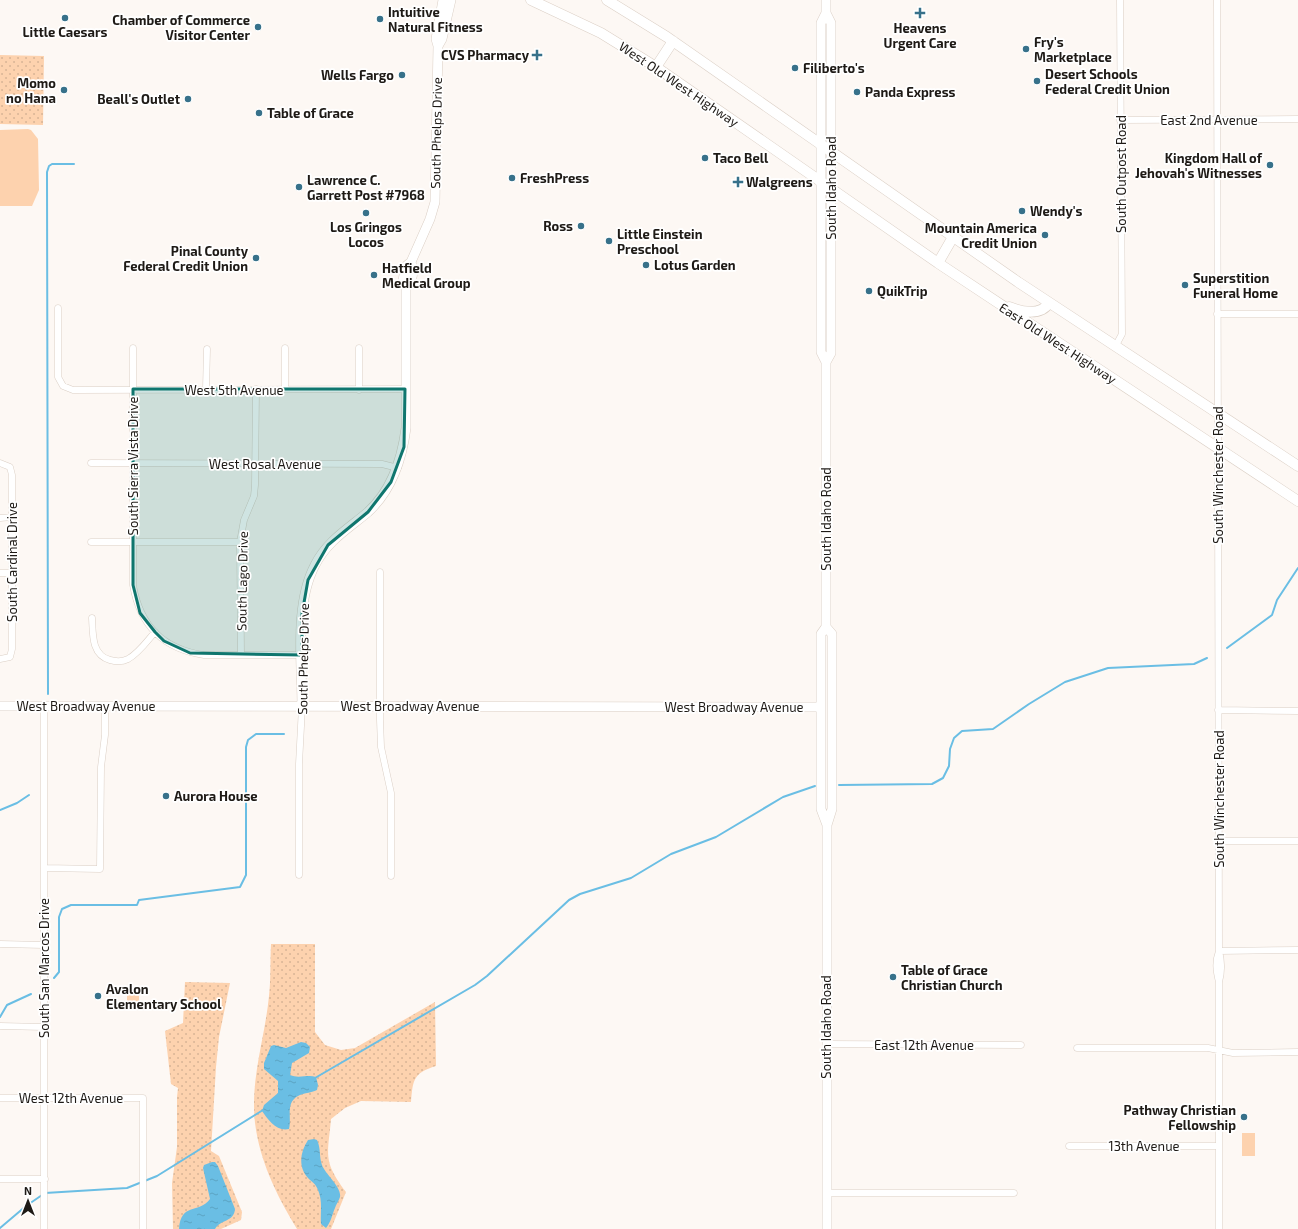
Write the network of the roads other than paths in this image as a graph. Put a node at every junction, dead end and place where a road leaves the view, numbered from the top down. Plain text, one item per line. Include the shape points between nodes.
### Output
1 (443, 0) edge
2 (451, 0) edge
3 (531, 0) edge
4 (598, 0) edge
5 (602, 0) edge
6 (607, 0) edge
7 (826, 0) edge
8 (1120, 0) edge
9 (1217, 0) edge
10 (826, 13) junction
11 (673, 41) junction
12 (438, 46) junction
13 (656, 67) junction
14 (1298, 119) edge
15 (1120, 120) junction
16 (1217, 120) junction
17 (821, 144) junction
18 (832, 152) junction
19 (821, 180) junction
20 (832, 188) junction
21 (953, 237) junction
22 (938, 263) junction
23 (993, 300) junction
24 (1049, 303) junction
25 (58, 308) dead end
26 (1217, 314) junction
27 (1298, 314) edge
28 (1115, 347) junction
29 (133, 348) dead end
30 (207, 348) dead end
31 (285, 348) dead end
32 (360, 348) dead end
33 (826, 362) junction
34 (256, 389) junction
35 (133, 390) junction
36 (206, 390) junction
37 (285, 390) junction
38 (359, 390) junction
39 (405, 390) junction
40 (1218, 413) junction
41 (1219, 447) junction
42 (0, 462) edge
43 (91, 464) dead end
44 (133, 464) junction
45 (256, 464) junction
46 (1298, 466) edge
47 (398, 468) junction
48 (1298, 500) edge
49 (12, 517) junction
50 (0, 518) edge
51 (91, 542) dead end
52 (133, 542) junction
53 (240, 542) junction
54 (380, 572) dead end
55 (0, 573) edge
56 (12, 573) junction
57 (92, 618) dead end
58 (826, 627) junction
59 (155, 632) junction
60 (241, 655) junction
61 (302, 655) junction
62 (0, 659) edge
63 (0, 706) edge
64 (44, 706) junction
65 (105, 706) junction
66 (302, 707) junction
67 (380, 707) junction
68 (820, 707) junction
69 (1218, 710) junction
70 (1298, 711) edge
71 (827, 825) junction
72 (1219, 841) junction
73 (1298, 841) edge
74 (44, 868) junction
75 (299, 875) dead end
76 (391, 876) dead end
77 (0, 944) edge
78 (44, 944) junction
79 (1298, 950) edge
80 (1219, 951) junction
81 (0, 1026) edge
82 (44, 1027) junction
83 (827, 1044) junction
84 (1021, 1045) dead end
85 (1077, 1048) dead end
86 (1219, 1051) junction
87 (1298, 1052) edge
88 (0, 1098) edge
89 (44, 1098) junction
90 (1069, 1146) dead end
91 (1219, 1146) junction
92 (0, 1179) edge
93 (45, 1179) junction
94 (827, 1192) junction
95 (1014, 1192) dead end
96 (44, 1229) edge
97 (143, 1229) edge
98 (827, 1229) edge
99 (1219, 1229) edge

1 - 12 main road, South Phelps Drive via 436,39
2 - 12 main road, South Phelps Drive
3 - 13 main road, West Old West Highway via 601,33
4 - 5 main road
6 - 11 main road
7 - 10 main road, South Idaho Road
8 - 15 street, South Outpost Road
9 - 16 street, South Winchester Road
10 - 17 main road, South Idaho Road via 821,24
10 - 18 main road, South Idaho Road via 832,23
11 - 13 main road
11 - 17 main road
12 - 39 main road, South Phelps Drive via 436,192 432,215 411,262 406,266 403,280 406,285
13 - 19 main road, West Old West Highway
14 - 16 street, East 2nd Avenue
15 - 16 street, East 2nd Avenue
15 - 28 street, South Outpost Road via 1122,334
16 - 26 street, South Winchester Road
17 - 18 main road
17 - 19 main road, South Idaho Road
18 - 20 main road, South Idaho Road
18 - 21 main road
19 - 20 main road, East Old West Highway
19 - 33 main road, South Idaho Road via 821,352
20 - 22 main road, East Old West Highway
20 - 33 main road, South Idaho Road via 832,353
21 - 22 main road
21 - 24 main road
22 - 23 main road, East Old West Highway
23 - 24 main road via 1025,312 1042,310
23 - 41 main road, East Old West Highway
24 - 28 main road
25 - 35 street, West 5th Avenue via 58,377 63,386 73,390
26 - 27 street
26 - 40 street, South Winchester Road
28 - 40 main road
29 - 35 street, South Sierra Vista Drive
30 - 36 street
31 - 37 street
32 - 38 street
33 - 58 main road, South Idaho Road
34 - 36 street, West 5th Avenue
34 - 37 street, West 5th Avenue
34 - 45 street, South Lago Drive
35 - 36 street, West 5th Avenue
35 - 44 street, South Sierra Vista Drive
37 - 38 street, West 5th Avenue
38 - 39 street, West 5th Avenue
39 - 47 main road, South Phelps Drive via 406,428
40 - 41 street, South Winchester Road
40 - 46 main road
41 - 48 main road, East Old West Highway
41 - 69 street, South Winchester Road
42 - 49 street, South Cardinal Drive via 10,467 12,475
43 - 44 street, West Rosal Avenue
44 - 45 street, West Rosal Avenue
44 - 52 street, South Sierra Vista Drive
45 - 47 street, West Rosal Avenue via 382,464
45 - 53 street, South Lago Drive via 254,496 244,520
47 - 61 main road, South Phelps Drive via 383,495 368,512 335,538 315,565 306,588 303,605
49 - 50 street
49 - 56 street, South Cardinal Drive
51 - 52 street
52 - 53 street
52 - 59 street, South Sierra Vista Drive via 133,585 136,600 140,613
53 - 60 street, South Lago Drive
54 - 67 street
55 - 56 street
56 - 62 street, South Cardinal Drive via 12,649 10,657
57 - 59 street via 95,648 107,659 114,661 122,661 133,655
58 - 68 main road, South Idaho Road via 821,634
58 - 71 main road, South Idaho Road via 832,634 832,809
59 - 60 street, South Sierra Vista Drive via 164,641 190,653
60 - 61 street, South Sierra Vista Drive
61 - 66 main road, South Phelps Drive
63 - 64 main road, West Broadway Avenue
64 - 65 main road, West Broadway Avenue
64 - 74 street, South San Marcos Drive
65 - 66 main road, West Broadway Avenue
65 - 74 street via 101,767 100,869
66 - 67 main road, West Broadway Avenue
66 - 75 street, South Phelps Drive
67 - 68 main road, West Broadway Avenue
67 - 76 street via 381,747 391,793
68 - 71 main road, South Idaho Road via 821,809
69 - 70 street
69 - 72 street, South Winchester Road
71 - 83 main road, South Idaho Road
72 - 73 street
72 - 80 street, South Winchester Road
74 - 78 street, South San Marcos Drive
77 - 78 street
78 - 82 street, South San Marcos Drive
79 - 80 street
80 - 86 street, South Winchester Road via 1216,961 1219,982
81 - 82 street
82 - 89 street, South San Marcos Drive
83 - 84 street, East 12th Avenue
83 - 94 main road, South Idaho Road
85 - 86 street via 1208,1048
86 - 87 street
86 - 91 street, South Winchester Road
88 - 89 street, West 12th Avenue
89 - 93 street, South San Marcos Drive
89 - 97 street, West 12th Avenue via 143,1098
90 - 91 street, 13th Avenue
91 - 99 street, South Winchester Road
92 - 93 street
93 - 96 street, South San Marcos Drive
94 - 95 street
94 - 98 main road, South Idaho Road

